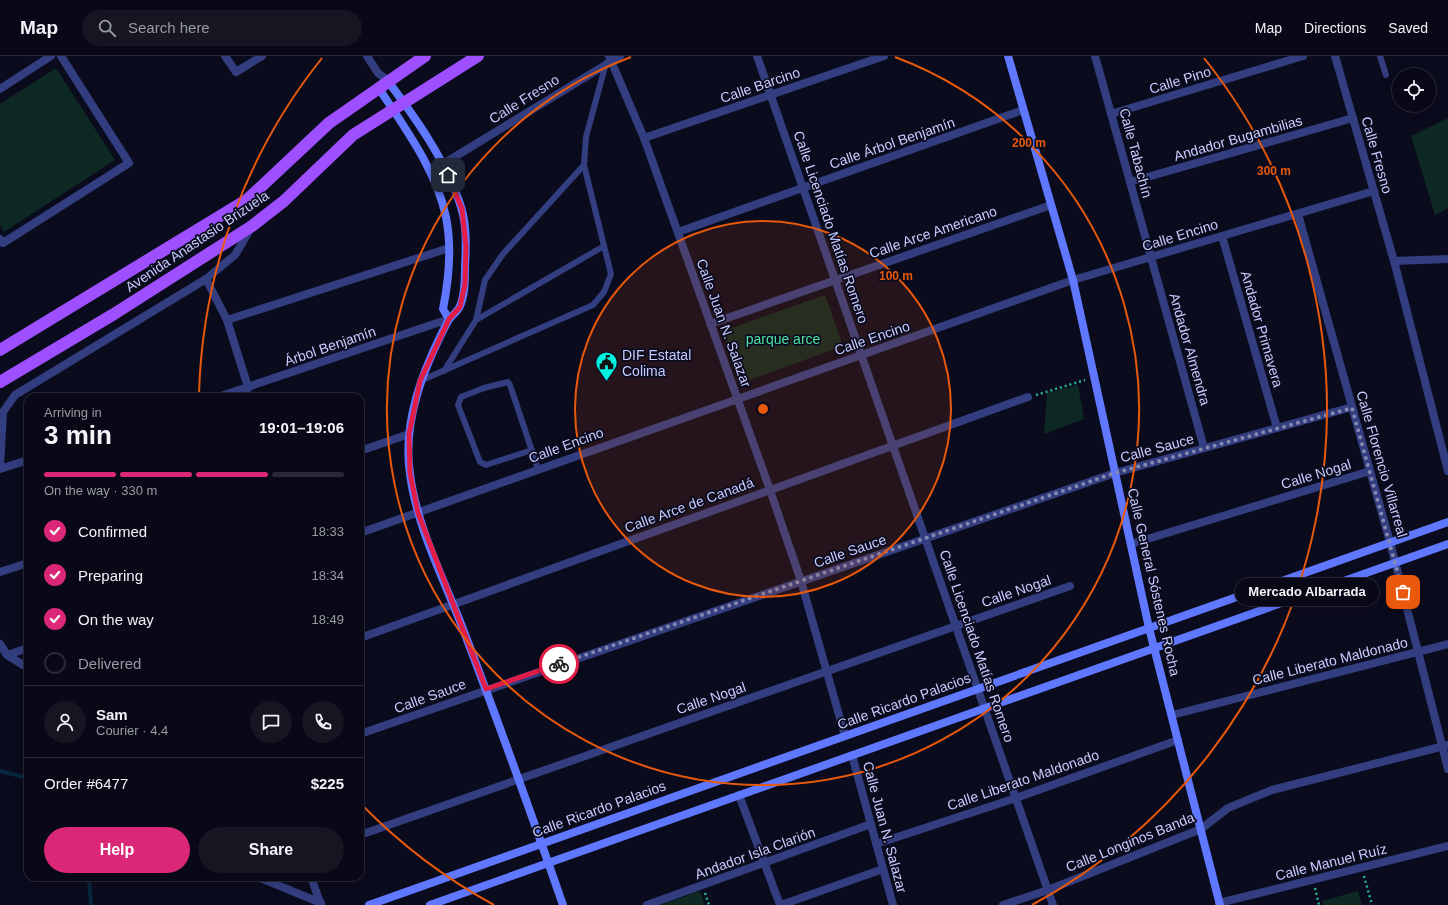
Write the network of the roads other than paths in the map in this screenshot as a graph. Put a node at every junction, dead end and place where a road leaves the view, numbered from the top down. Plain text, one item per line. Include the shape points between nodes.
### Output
1 (51, 56) edge
2 (61, 56) edge
3 (225, 56) edge
4 (262, 56) edge
5 (367, 56) edge
6 (425, 56) edge
7 (478, 56) edge
8 (620, 56) edge
9 (757, 56) edge
10 (884, 56) edge
11 (1008, 56) edge
12 (1096, 56) edge
13 (1303, 56) edge
14 (1335, 56) edge
15 (1380, 56) edge
16 (608, 60) edge
17 (1386, 75) dead end
18 (383, 84) junction
19 (0, 89) edge
20 (771, 95) junction
21 (404, 103) junction
22 (393, 110) junction
23 (1023, 110) junction
24 (1112, 114) junction
25 (1353, 118) junction
26 (644, 138) junction
27 (443, 164) junction
28 (584, 165) junction
29 (1130, 182) junction
30 (803, 188) junction
31 (1374, 191) junction
32 (1051, 205) junction
33 (1298, 214) junction
34 (252, 226) junction
35 (678, 232) junction
36 (1222, 236) junction
37 (0, 239) edge
38 (604, 246) junction
39 (449, 248) junction
40 (1151, 258) junction
41 (1448, 259) edge
42 (1394, 261) junction
43 (206, 279) junction
44 (835, 280) junction
45 (1073, 280) junction
46 (449, 319) junction
47 (227, 320) junction
48 (476, 320) junction
49 (710, 324) junction
50 (0, 350) edge
51 (861, 355) junction
52 (444, 371) junction
53 (420, 381) junction
54 (0, 382) edge
55 (248, 387) junction
56 (230, 393) edge
57 (246, 393) edge
58 (1028, 397) road end
59 (737, 399) junction
60 (1352, 408) junction
61 (1276, 428) junction
62 (409, 434) junction
63 (893, 446) junction
64 (1204, 448) junction
65 (364, 450) edge
66 (532, 450) junction
67 (24, 461) edge
68 (0, 468) edge
69 (538, 469) junction
70 (1370, 471) junction
71 (1448, 471) edge
72 (1115, 473) junction
73 (770, 490) junction
74 (418, 513) junction
75 (1448, 522) edge
76 (364, 531) edge
77 (925, 539) junction
78 (1390, 542) junction
79 (1131, 544) junction
80 (1448, 544) edge
81 (1395, 563) junction
82 (24, 564) edge
83 (0, 572) edge
84 (801, 581) junction
85 (1070, 586) dead end
86 (454, 604) junction
87 (956, 626) junction
88 (1149, 628) junction
89 (364, 637) edge
90 (0, 644) edge
91 (1448, 644) edge
92 (1154, 648) junction
93 (24, 649) edge
94 (1418, 652) junction
95 (7, 655) junction
96 (24, 666) edge
97 (828, 671) junction
98 (486, 689) junction
99 (978, 689) junction
100 (984, 708) junction
101 (1172, 715) junction
102 (364, 733) edge
103 (845, 736) junction
104 (1178, 740) junction
105 (1445, 745) edge
106 (852, 755) junction
107 (1448, 769) edge
108 (518, 780) junction
109 (739, 795) junction
110 (1016, 798) junction
111 (871, 824) junction
112 (1200, 829) junction
113 (364, 834) edge
114 (542, 844) junction
115 (876, 844) junction
116 (1448, 846) edge
117 (549, 863) junction
118 (763, 864) junction
119 (883, 868) junction
120 (267, 881) edge
121 (312, 881) edge
122 (1048, 890) junction
123 (321, 904) edge
124 (1220, 904) edge
125 (369, 905) edge
126 (430, 905) edge
127 (563, 905) edge
128 (647, 905) edge
129 (780, 905) edge
130 (893, 905) edge
131 (1003, 905) edge
132 (1053, 905) edge

1 - 19 street
2 - 37 street via 129,163 3,243
3 - 4 street via 236,72
5 - 18 street
6 - 18 main road, Avenida Anastasio Brizuela
7 - 21 main road, Avenida Anastasio Brizuela
8 - 16 street, Calle Fresno
9 - 20 street, Calle Licenciado Matías Romero
10 - 20 street, Calle Barcino
11 - 23 street, Calle General Sóstenes Rocha
12 - 24 street, Calle Tabachín
13 - 24 street, Calle Pino
14 - 25 street, Calle Fresno
15 - 17 lane
16 - 26 street, Calle Juan N. Salazar
16 - 27 street, Calle Fresno
16 - 28 lane via 586,137
18 - 21 street
18 - 22 street
18 - 50 main road, Avenida Anastasio Brizuela via 329,122 248,199
20 - 26 street, Calle Barcino
20 - 30 street, Calle Licenciado Matías Romero
21 - 22 main road, Avenida Anastasio Brizuela
21 - 27 street
22 - 34 main road, Avenida Anastasio Brizuela via 353,135 284,201
22 - 39 street via 428,167 446,217
23 - 30 street, Calle Árbol Benjamín
23 - 32 street, Calle General Sóstenes Rocha
24 - 29 street, Calle Tabachín
25 - 29 street, Andador Bugambilias
25 - 31 street, Calle Fresno
26 - 35 street, Calle Juan N. Salazar
27 - 46 street via 462,209 466,246 465,284 460,307
28 - 38 lane
28 - 48 lane via 503,254 485,280
29 - 40 street, Calle Tabachín
30 - 35 street, Calle Árbol Benjamín
30 - 44 street, Calle Licenciado Matías Romero
31 - 33 street, Calle Encino
31 - 42 street, Calle Fresno
32 - 44 street, Calle Arce Americano
32 - 45 street, Calle General Sóstenes Rocha
33 - 36 street, Calle Encino
33 - 60 street, Calle Florencio Villarreal
34 - 43 street via 235,255
34 - 54 main road, Avenida Anastasio Brizuela via 114,314
35 - 49 street, Calle Juan N. Salazar
36 - 40 street, Calle Encino
36 - 61 street, Andador Primavera
38 - 48 lane
38 - 52 lane via 612,274 604,292 593,305
39 - 46 street via 448,282 443,309
39 - 47 street
40 - 45 street, Calle Encino
40 - 64 street, Andador Almendra
41 - 42 street
42 - 71 street, Calle Fresno
43 - 47 street
43 - 68 street via 15,395 3,412
44 - 49 street, Calle Arce Americano
44 - 51 street, Calle Licenciado Matías Romero
45 - 51 street, Calle Encino
45 - 72 street, Calle General Sóstenes Rocha
46 - 53 street
46 - 55 street, Árbol Benjamín
47 - 55 street
48 - 52 lane
49 - 59 street, Calle Juan N. Salazar
51 - 59 street, Calle Encino
51 - 63 street, Calle Licenciado Matías Romero
52 - 53 lane
53 - 62 street
55 - 56 street, Árbol Benjamín
55 - 57 street
58 - 63 street, Calle Arce de Canadá
59 - 69 street, Calle Encino
59 - 73 street, Calle Juan N. Salazar
60 - 61 street, Calle Sauce
60 - 70 street, Calle Florencio Villarreal
61 - 64 street, Calle Sauce
62 - 65 street
62 - 74 street via 410,473
63 - 73 street, Calle Arce de Canadá
63 - 77 street, Calle Licenciado Matías Romero
64 - 72 street, Calle Sauce
66 - 66 lane via 508,382 484,388 458,400 480,462 486,466
66 - 69 lane
67 - 68 street
69 - 74 street, Calle Encino
70 - 78 street, Calle Florencio Villarreal
70 - 79 street, Calle Nogal
72 - 77 street, Calle Sauce
72 - 79 street, Calle General Sóstenes Rocha
73 - 84 street, Calle Juan N. Salazar
73 - 86 street, Calle Arce de Canadá
74 - 76 street, Calle Encino
74 - 86 street
75 - 78 street, Calle Ricardo Palacios
77 - 84 street, Calle Sauce
77 - 87 street, Calle Licenciado Matías Romero
78 - 81 street, Calle Florencio Villarreal
78 - 88 street, Calle Ricardo Palacios
79 - 88 street, Calle General Sóstenes Rocha
80 - 81 street
81 - 92 street
81 - 94 street, Calle Florencio Villarreal
82 - 83 street
84 - 97 street, Calle Juan N. Salazar
84 - 98 street, Calle Sauce
85 - 87 street, Calle Nogal
86 - 89 street, Calle Arce de Canadá
86 - 98 street
87 - 97 street, Calle Nogal
87 - 99 street, Calle Licenciado Matías Romero
88 - 92 street, Calle General Sóstenes Rocha
88 - 99 street, Calle Ricardo Palacios
90 - 95 street
91 - 94 street, Calle Liberato Maldonado
92 - 100 street
92 - 101 street, Calle General Sóstenes Rocha
93 - 95 street
94 - 101 street, Calle Liberato Maldonado
94 - 105 street, Calle Florencio Villarreal
95 - 96 street
97 - 103 street, Calle Juan N. Salazar
97 - 108 street, Calle Nogal
98 - 102 street, Calle Sauce
98 - 108 street
99 - 100 street, Calle Licenciado Matías Romero
99 - 103 street, Calle Ricardo Palacios
100 - 106 street
100 - 110 street, Calle Licenciado Matías Romero
101 - 104 street, Calle General Sóstenes Rocha
103 - 114 street, Calle Ricardo Palacios
104 - 110 street, Calle Liberato Maldonado
104 - 112 street, Calle General Sóstenes Rocha
105 - 107 street, Calle Florencio Villarreal
105 - 112 street, Calle Longinos Banda via 1272,790 1228,808
106 - 109 street
106 - 111 street, Calle Juan N. Salazar
108 - 113 street, Calle Nogal
108 - 114 street
109 - 117 street
109 - 118 street
110 - 115 street, Calle Liberato Maldonado
110 - 122 street, Calle Licenciado Matías Romero
111 - 115 street, Calle Juan N. Salazar
111 - 118 street, Andador Isla Clarión
112 - 122 street, Calle Longinos Banda
112 - 124 street, Calle General Sóstenes Rocha
114 - 117 street
114 - 125 street, Calle Ricardo Palacios
115 - 119 street, Calle Juan N. Salazar
116 - 124 street, Calle Manuel Ruíz
117 - 126 street
117 - 127 street
118 - 128 street, Andador Isla Clarión
118 - 129 street
119 - 129 street
119 - 130 street, Calle Juan N. Salazar
120 - 123 street
121 - 123 street
122 - 131 street, Calle Longinos Banda
122 - 132 street, Calle Licenciado Matías Romero

